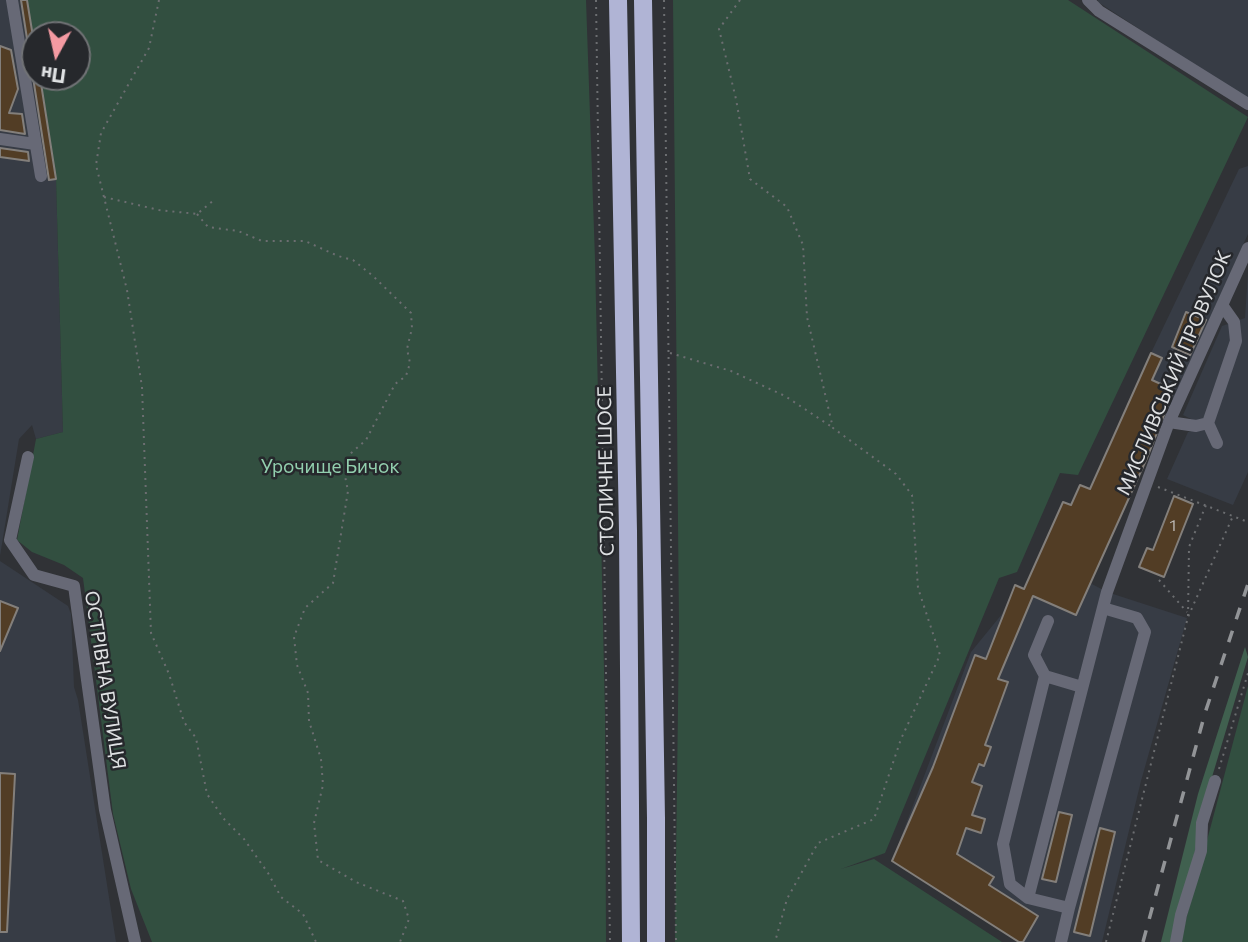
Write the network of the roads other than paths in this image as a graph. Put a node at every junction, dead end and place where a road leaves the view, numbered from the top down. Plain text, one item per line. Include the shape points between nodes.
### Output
1 (12, 0) edge
2 (618, 0) edge
3 (643, 0) edge
4 (1088, 0) edge
5 (1248, 104) edge
6 (0, 139) edge
7 (35, 144) junction
8 (40, 176) dead end
9 (1248, 248) edge
10 (1222, 305) junction
11 (1169, 422) junction
12 (1208, 423) junction
13 (1217, 443) dead end
14 (28, 457) dead end
15 (1103, 608) junction
16 (1048, 621) dead end
17 (1045, 677) junction
18 (1082, 687) junction
19 (1215, 781) road end
20 (1028, 898) junction
21 (1069, 908) junction
22 (135, 942) edge
23 (631, 942) edge
24 (656, 942) edge
25 (1061, 942) edge
26 (1176, 942) edge

1 - 7 lane
2 - 23 highway, СТОЛИЧНЕ ШОСЕ
3 - 24 highway
4 - 5 lane
6 - 7 lane
7 - 8 lane
9 - 10 lane, МИСЛИВСЬКИЙ ПРОВУЛОК
10 - 11 lane, МИСЛИВСЬКИЙ ПРОВУЛОК
10 - 12 lane via 1234,322 1236,341
11 - 12 lane
11 - 15 lane, МИСЛИВСЬКИЙ ПРОВУЛОК
12 - 13 lane
14 - 22 lane, ОСТРІВНА ВУЛИЦЯ via 10,540 34,575 74,586 105,810
15 - 18 lane, МИСЛИВСЬКИЙ ПРОВУЛОК
15 - 21 lane via 1138,618 1145,632
16 - 17 lane via 1034,655
17 - 18 lane
17 - 20 lane via 1003,844 1010,884
18 - 20 lane, МИСЛИВСЬКИЙ ПРОВУЛОК
19 - 26 lane
20 - 21 lane
21 - 25 lane

